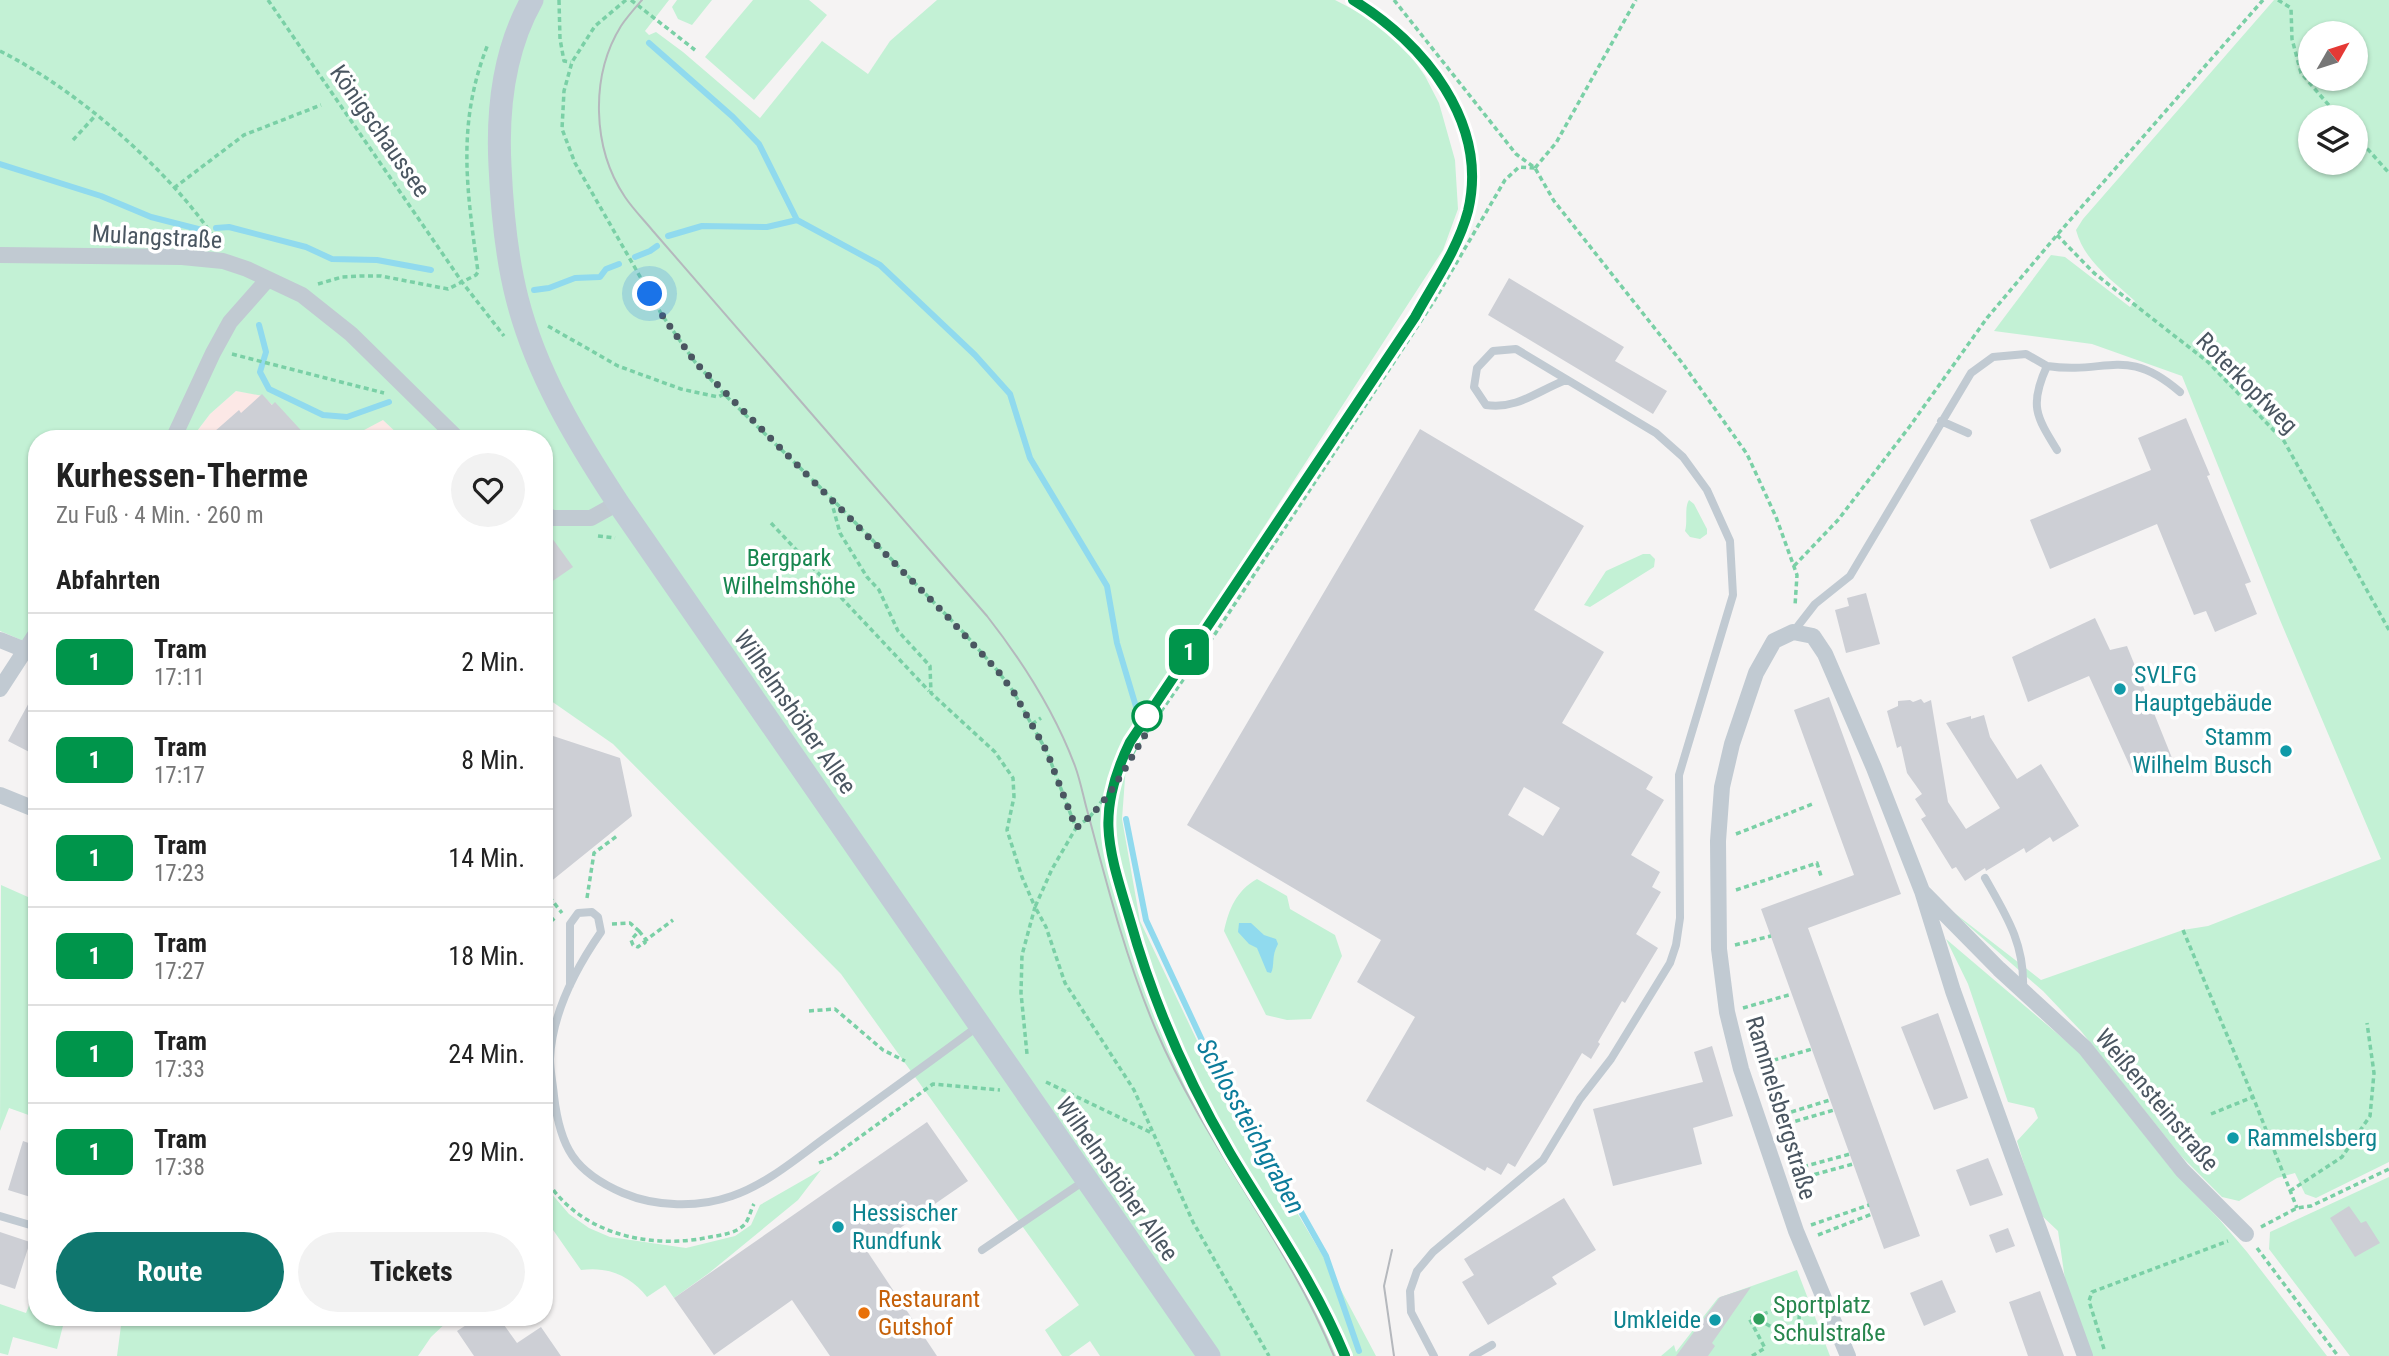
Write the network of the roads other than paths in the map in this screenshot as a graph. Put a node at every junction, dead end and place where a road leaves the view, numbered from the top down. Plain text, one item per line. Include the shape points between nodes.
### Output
1 (532, 0) edge
2 (0, 255) edge
3 (268, 279) junction
4 (2047, 366) junction
5 (1566, 380) junction
6 (2180, 392) dead end
7 (1941, 421) junction
8 (177, 430) edge
9 (449, 430) edge
10 (1968, 433) dead end
11 (2057, 450) dead end
12 (618, 503) junction
13 (553, 518) edge
14 (1793, 632) junction
15 (0, 640) edge
16 (28, 646) edge
17 (25, 650) junction
18 (0, 689) edge
19 (0, 795) edge
20 (28, 806) edge
21 (1985, 878) dead end
22 (1922, 891) junction
23 (570, 985) junction
24 (2023, 990) junction
25 (980, 1026) junction
26 (553, 1028) edge
27 (553, 1084) edge
28 (1086, 1180) junction
29 (0, 1216) edge
30 (28, 1224) edge
31 (2246, 1234) road end
32 (982, 1250) dead end
33 (1492, 1345) dead end
34 (1209, 1356) edge
35 (1434, 1356) edge
36 (1473, 1356) edge
37 (1848, 1356) edge
38 (2085, 1356) edge

1 - 12 main road, Wilhelmshöher Allee via 510,56 501,98 501,199 509,259 517,299 541,365 568,422
2 - 3 street, Mulangstraße via 169,256 223,261
3 - 8 street via 230,322
3 - 9 street, Mulangstraße via 302,295 351,334
4 - 6 lane via 2137,365
4 - 7 lane via 2026,354 1993,357 1971,373
4 - 11 lane via 2037,388 2037,418
5 - 5 lane via 1514,405 1499,407 1486,405 1474,387 1477,368 1493,351 1516,349
5 - 35 lane via 1656,433 1683,457 1707,490 1730,541 1733,595 1679,775 1679,918 1670,962 1543,1160 1433,1252 1417,1271 1410,1291 1411,1312
7 - 10 lane
7 - 14 lane via 1850,576 1815,604
12 - 13 street via 591,519
12 - 25 main road, Wilhelmshöher Allee
14 - 22 street, Weißensteinstraße via 1813,636 1825,654
14 - 37 street, Rammelsbergstraße via 1774,641 1756,673 1732,744 1722,787 1718,841 1718,950 1741,1069 1798,1236
15 - 17 street
16 - 17 street
17 - 18 street
19 - 20 street
21 - 24 lane via 2010,923 2024,966
22 - 24 street, Weißensteinstraße
22 - 38 street, Weißensteinstraße via 1953,991
23 - 23 lane via 601,932 592,912 578,914 570,924
23 - 26 lane
24 - 31 street, Weißensteinstraße via 2085,1048 2182,1170
25 - 27 lane via 775,1174 732,1196 691,1205 638,1200 599,1183 562,1140
25 - 28 main road, Wilhelmshöher Allee via 1023,1077
28 - 32 lane
28 - 34 main road, Wilhelmshöher Allee
29 - 30 lane
33 - 36 lane

